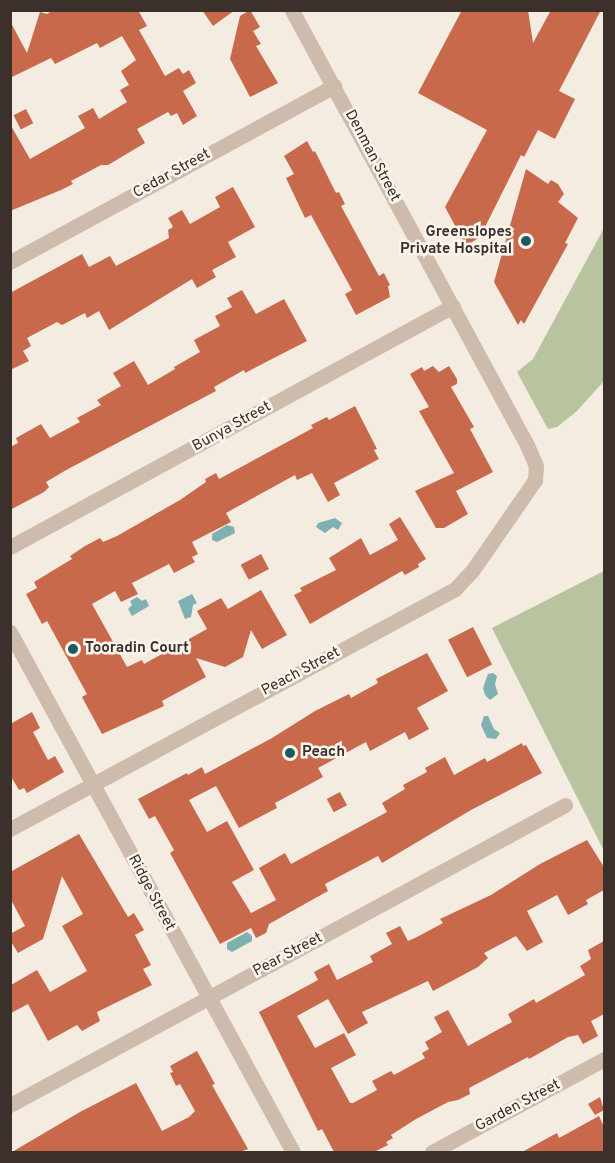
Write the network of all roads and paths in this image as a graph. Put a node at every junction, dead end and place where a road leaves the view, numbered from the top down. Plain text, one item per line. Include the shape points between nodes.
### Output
1 (292, 10) edge
2 (334, 86) junction
3 (10, 262) edge
4 (453, 306) junction
5 (534, 460) joint
6 (10, 547) edge
7 (10, 632) edge
8 (93, 783) junction
9 (565, 805) dead end
10 (10, 829) edge
11 (209, 998) junction
12 (604, 1059) edge
13 (10, 1105) edge
14 (293, 1152) edge
15 (432, 1152) edge

1 - 2 street, Denman Street
2 - 3 street, Cedar Street
2 - 4 street, Denman Street
4 - 5 street, Denman Street
4 - 6 street, Bunya Street
5 - 8 street, Peach Street via 536,474 532,485 472,571 454,589
7 - 8 street, Ridge Street
8 - 10 street, Peach Street
8 - 11 street, Ridge Street
9 - 11 street, Pear Street
11 - 13 street, Pear Street
11 - 14 street, Ridge Street
12 - 15 street, Garden Street

